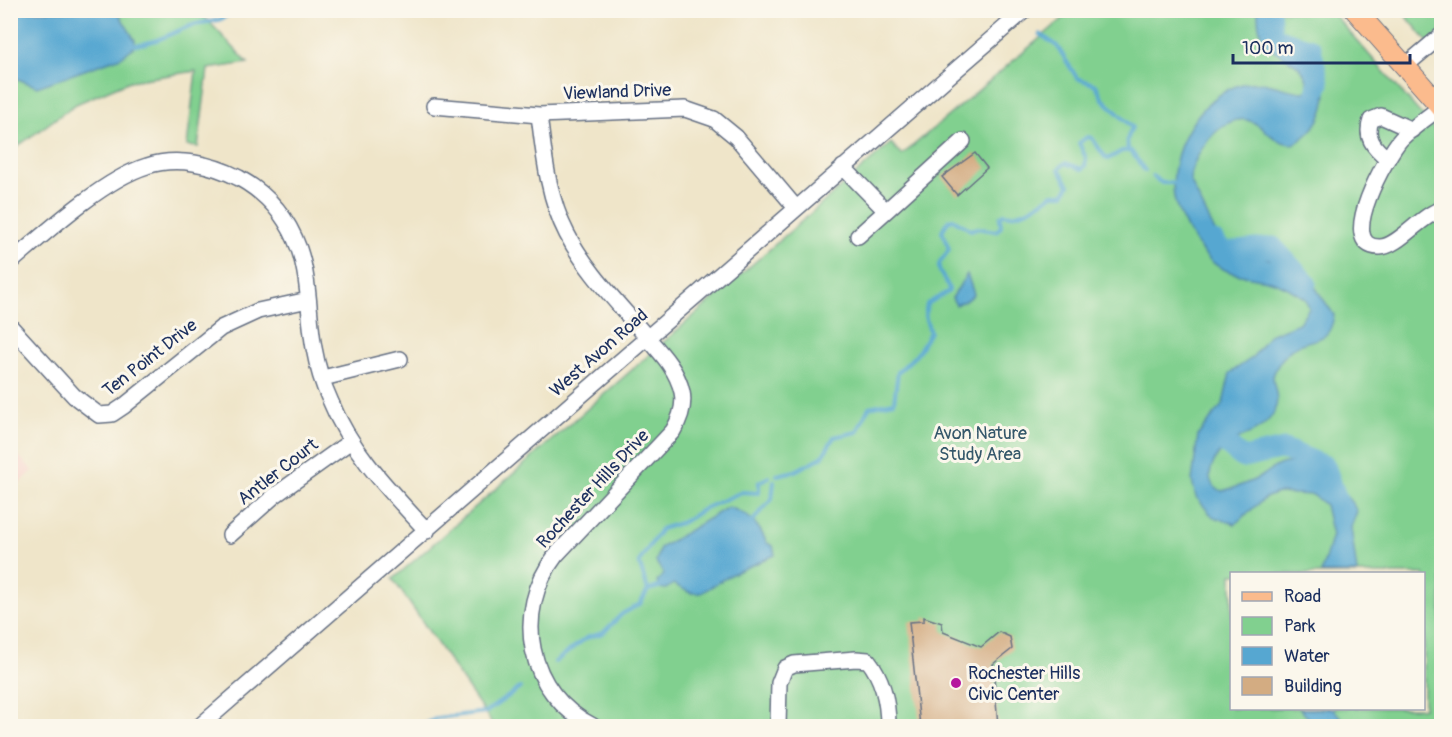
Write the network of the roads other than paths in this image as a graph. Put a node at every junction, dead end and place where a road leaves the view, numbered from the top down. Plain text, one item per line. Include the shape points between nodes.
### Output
1 (1024, 10) edge
2 (1355, 10) edge
3 (1442, 35) edge
4 (1405, 66) junction
5 (434, 106) dead end
6 (1441, 107) edge
7 (539, 115) junction
8 (1412, 130) junction
9 (963, 141) dead end
10 (1387, 158) junction
11 (843, 167) junction
12 (796, 208) junction
13 (1442, 209) edge
14 (886, 211) junction
15 (858, 236) dead end
16 (10, 263) edge
17 (308, 300) junction
18 (10, 326) edge
19 (647, 337) junction
20 (400, 359) dead end
21 (323, 378) junction
22 (351, 441) junction
23 (427, 531) junction
24 (230, 535) dead end
25 (200, 726) edge
26 (593, 726) edge
27 (777, 726) edge
28 (888, 726) edge

1 - 11 street, West Avon Road
2 - 4 main road
3 - 4 street
4 - 6 main road
5 - 7 street, Viewland Drive
6 - 8 street
7 - 12 street, Viewland Drive via 685,109 695,112 714,119 736,137
7 - 19 street, Rochester Hills Drive via 556,210 568,236
8 - 10 street
8 - 10 street via 1381,116 1371,120 1367,132
9 - 14 street
10 - 13 street via 1360,223 1370,244 1389,244 1416,222
11 - 12 street, West Avon Road
11 - 14 street
12 - 19 street, West Avon Road
14 - 15 street
16 - 17 street via 113,183 146,166 190,162 234,175 272,202 299,250
17 - 18 street, Ten Point Drive via 258,311 221,328 124,406 99,416 74,396
17 - 21 street via 314,350
19 - 23 street, West Avon Road
19 - 26 street, Rochester Hills Drive via 679,382 683,397 680,416 667,438 551,562 536,590 531,611 531,643 541,675 561,703
20 - 21 street
21 - 22 street
22 - 23 street via 376,476
22 - 24 street, Antler Court via 274,495
23 - 25 street, West Avon Road
27 - 28 street via 779,683 785,668 856,659 868,660 878,673

